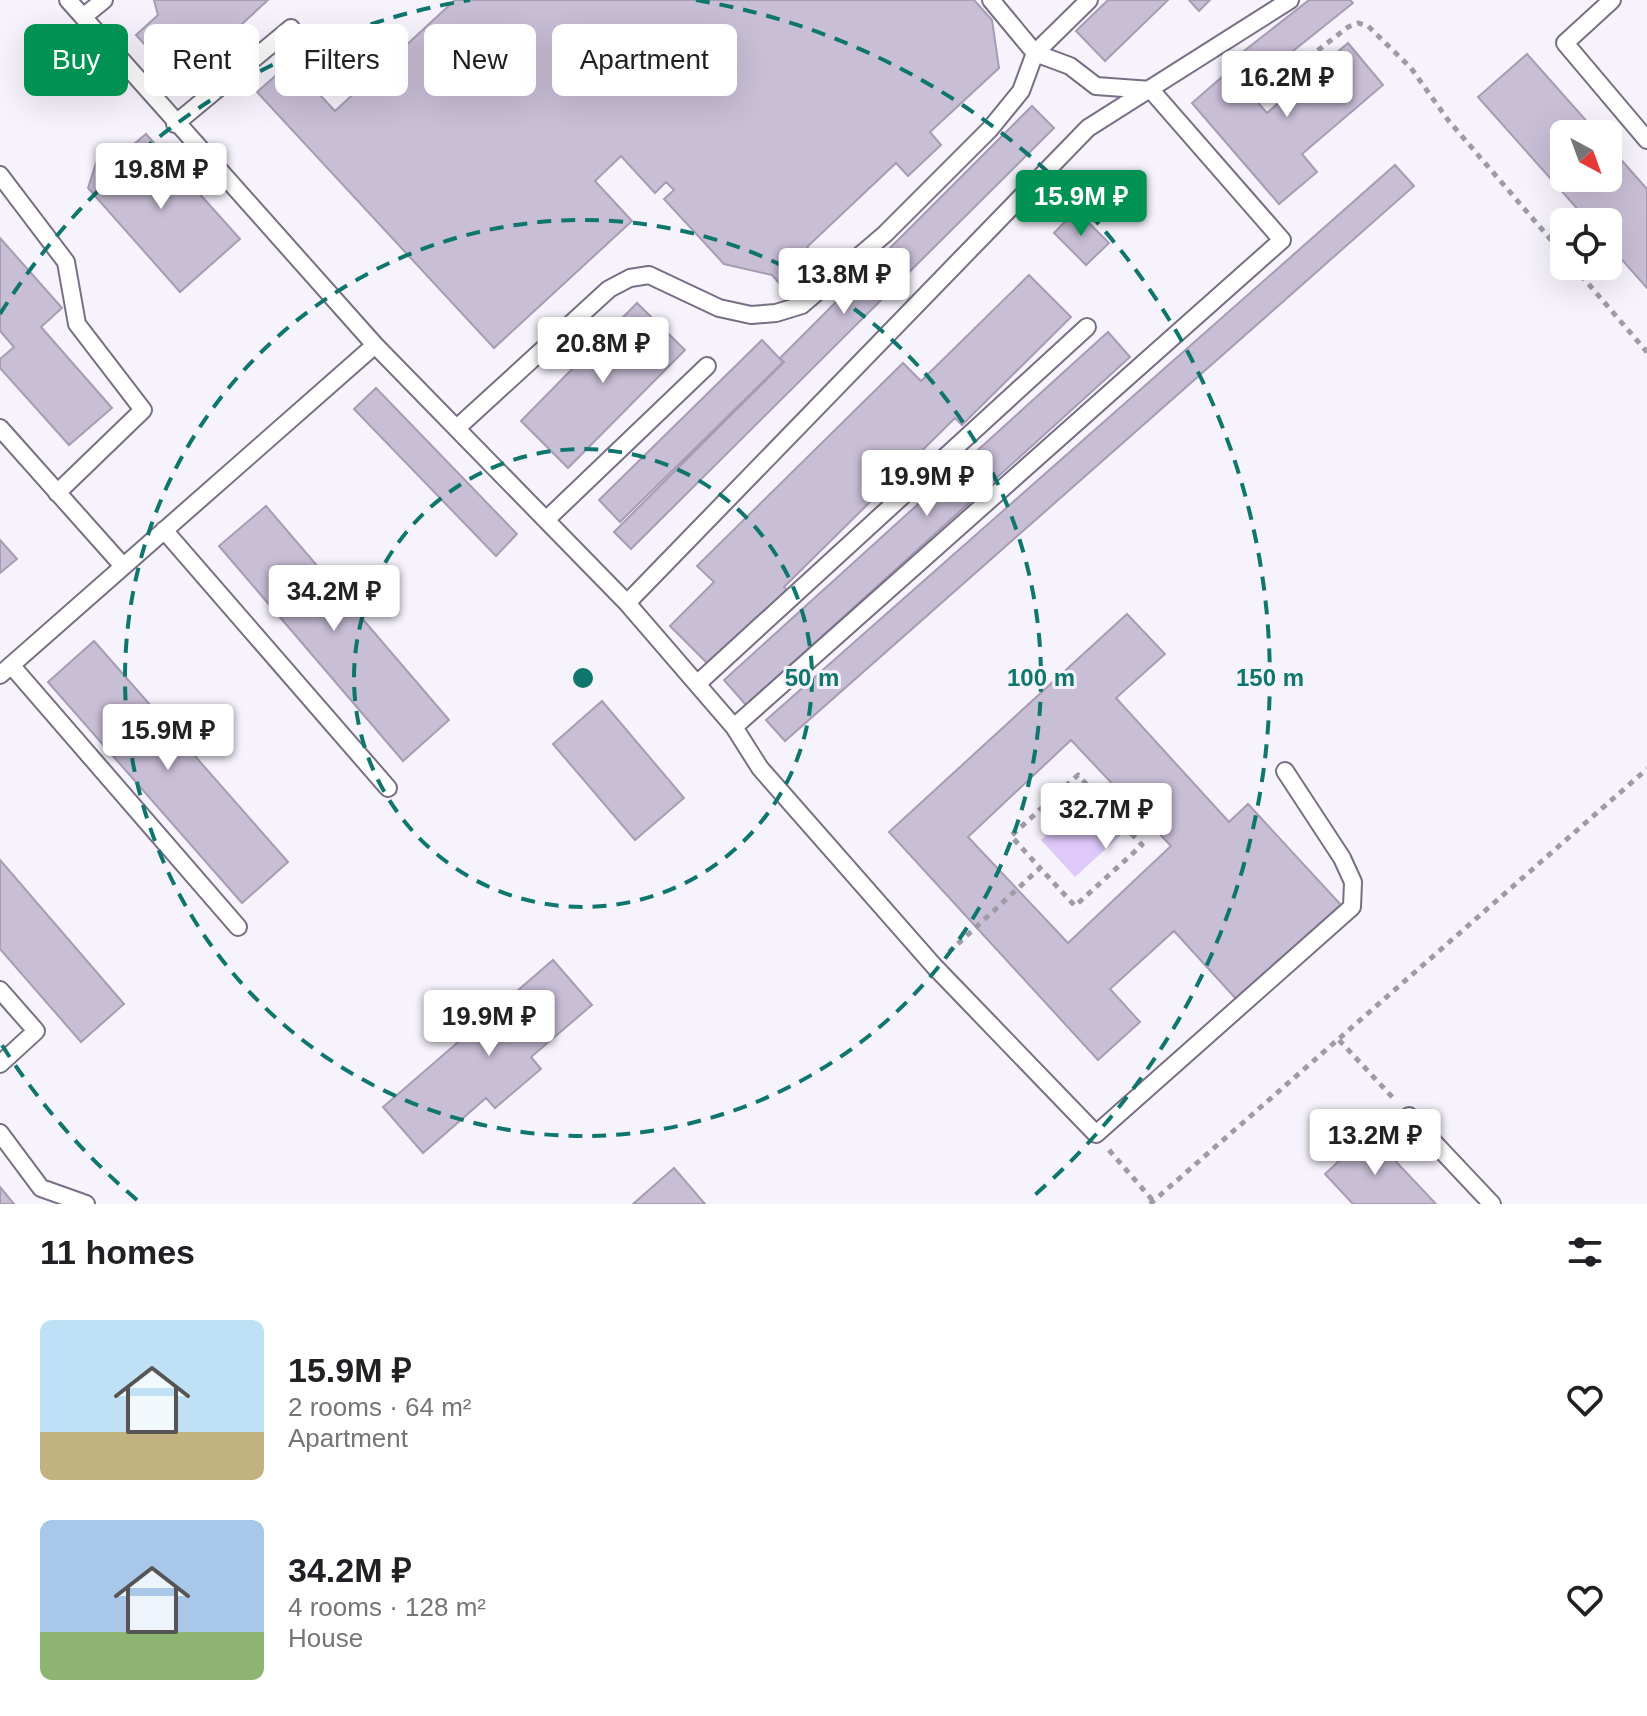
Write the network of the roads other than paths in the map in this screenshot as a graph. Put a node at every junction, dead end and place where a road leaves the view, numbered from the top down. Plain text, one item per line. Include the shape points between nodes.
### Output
1 (68, 0) edge
2 (104, 0) edge
3 (991, 0) edge
4 (1089, 0) edge
5 (1290, 0) edge
6 (1612, 0) edge
7 (83, 17) junction
8 (275, 41) edge
9 (1035, 53) junction
10 (1151, 90) junction
11 (175, 124) junction
12 (1647, 140) edge
13 (0, 175) edge
14 (1087, 327) dead end
15 (375, 345) junction
16 (707, 366) dead end
17 (458, 427) junction
18 (0, 428) edge
19 (57, 493) junction
20 (546, 520) junction
21 (164, 530) junction
22 (123, 566) junction
23 (627, 603) junction
24 (6, 670) edge
25 (697, 684) junction
26 (734, 727) junction
27 (1285, 771) dead end
28 (388, 788) dead end
29 (238, 927) dead end
30 (0, 990) edge
31 (0, 1064) edge
32 (1409, 1116) road end
33 (0, 1133) edge
34 (86, 1204) edge
35 (1492, 1204) edge

1 - 7 lane
2 - 7 lane
3 - 9 lane
4 - 9 lane
5 - 10 lane
6 - 12 lane via 1565,43
7 - 11 lane
8 - 11 lane
9 - 10 lane via 1070,66 1096,86
9 - 17 lane via 1021,91 990,129 885,234 802,305 751,315 719,308 649,275 630,278 609,289
10 - 23 lane via 1088,128
10 - 26 lane via 1282,240
11 - 15 lane
13 - 19 lane via 66,262 77,324 143,410
14 - 25 lane
15 - 17 lane
15 - 21 lane
16 - 20 lane
17 - 20 lane
18 - 19 lane
19 - 22 lane
20 - 23 lane
21 - 22 lane
21 - 28 lane
22 - 24 lane
23 - 25 lane
24 - 29 lane
25 - 26 lane
26 - 27 lane via 760,768 934,966 1096,1134 1352,907 1353,882 1342,858
30 - 31 lane via 36,1031
32 - 35 lane
33 - 34 lane via 41,1188

